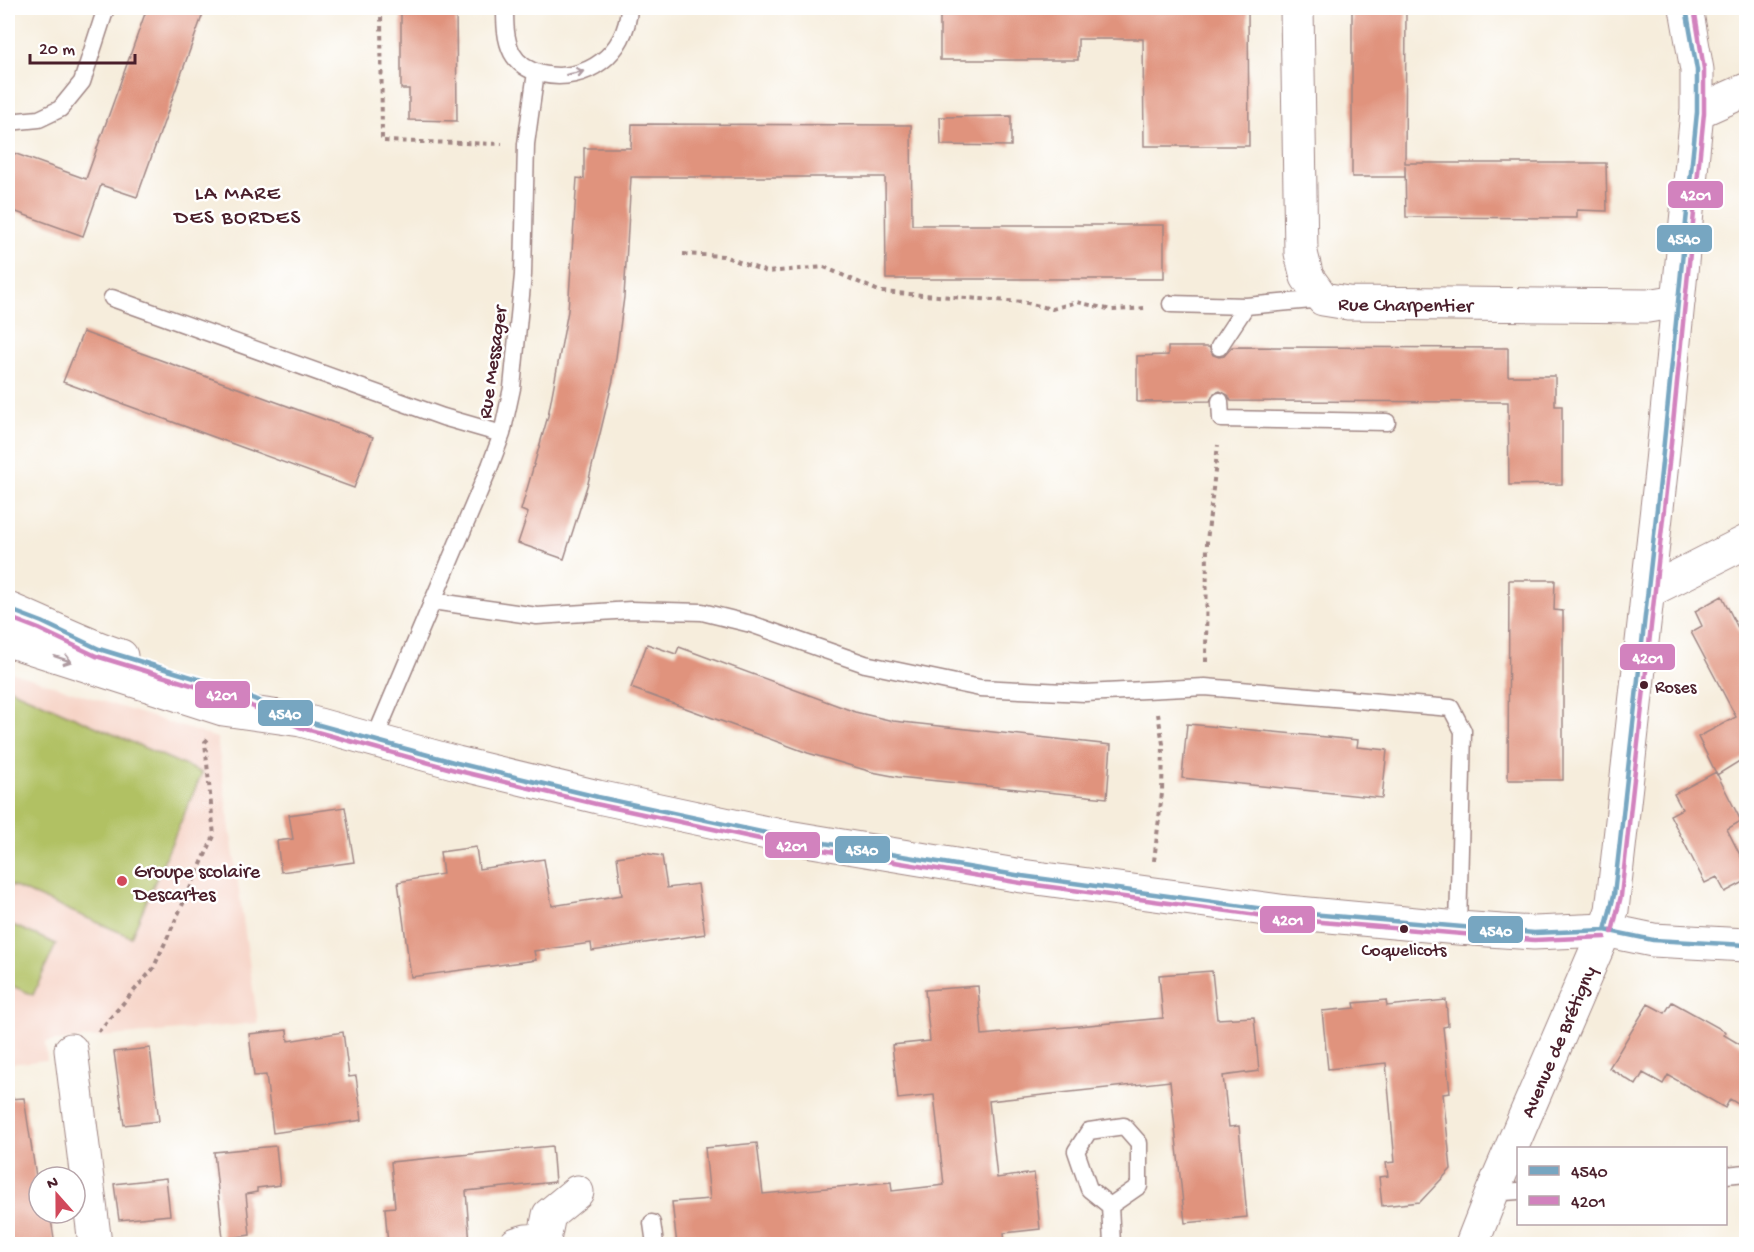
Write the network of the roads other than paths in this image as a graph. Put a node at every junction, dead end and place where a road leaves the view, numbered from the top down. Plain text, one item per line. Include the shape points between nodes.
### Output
1 (106, 8) edge
2 (504, 8) edge
3 (629, 8) edge
4 (1297, 8) edge
5 (1686, 8) edge
6 (536, 72) junction
7 (1746, 90) edge
8 (1697, 112) junction
9 (8, 122) edge
10 (112, 298) dead end
11 (1323, 299) junction
12 (1678, 301) junction
13 (1171, 304) road end
14 (1246, 306) junction
15 (1219, 347) dead end
16 (1220, 401) dead end
17 (1388, 422) dead end
18 (502, 434) junction
19 (1746, 542) edge
20 (1647, 592) junction
21 (432, 601) junction
22 (8, 609) edge
23 (8, 640) edge
24 (301, 720) junction
25 (374, 740) junction
26 (1458, 928) junction
27 (1605, 930) junction
28 (1746, 945) edge
29 (72, 1056) road end
30 (1522, 1147) edge
31 (1517, 1161) edge
32 (1746, 1173) edge
33 (1727, 1175) edge
34 (576, 1192) dead end
35 (1505, 1192) edge
36 (1110, 1206) junction
37 (652, 1223) dead end
38 (95, 1245) edge
39 (516, 1245) edge
40 (655, 1245) edge
41 (1112, 1245) edge
42 (1472, 1245) edge

1 - 9 lane via 82,82 60,109 39,119
2 - 6 lane via 504,24 513,54 523,66
6 -> 3 lane via 572,75 591,69 615,49 628,22
4 - 11 street, Rue Charpentier via 1301,253 1307,277
5 - 8 street, Avenue de Brétigny via 1697,70
6 - 18 lane, Rue Messager via 526,144 523,275 512,388
7 - 8 street
8 - 12 street, Avenue de Brétigny
10 - 18 lane via 443,417
11 - 12 street, Rue Charpentier via 1348,303 1647,306
11 - 14 lane
12 - 20 street, Avenue de Brétigny
13 - 14 lane
14 - 15 lane
16 - 17 lane via 1221,419
18 - 21 lane, Rue Messager
19 - 20 street
20 - 27 street, Avenue de Brétigny via 1614,895
21 - 25 lane, Rue Messager
21 - 26 lane via 537,616 631,610 702,612 751,624 865,664 980,688 1085,693 1205,687 1451,708 1463,731
22 - 24 street via 99,649 234,690
23 -> 24 street via 223,709
24 - 25 street
25 - 26 street via 577,792 776,835 1022,876 1287,912
26 - 27 street via 1534,933
27 - 28 street via 1653,939
27 - 30 street, Avenue de Brétigny
29 - 38 street
31 - 35 street, Avenue de Brétigny
32 - 33 lane
34 - 39 street via 549,1215 544,1240
35 - 42 street, Avenue de Brétigny
36 - 36 lane via 1139,1186 1139,1143 1124,1126 1089,1131 1076,1151 1089,1189
36 - 41 lane
37 - 40 lane

